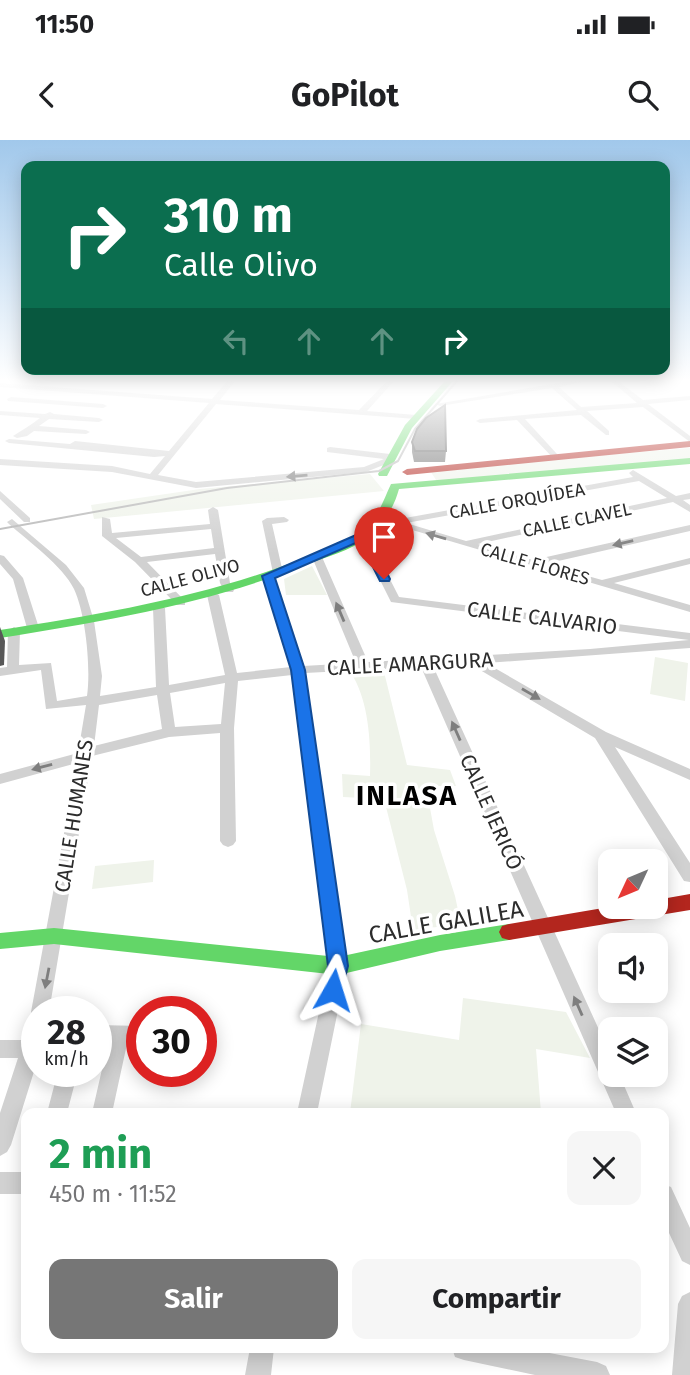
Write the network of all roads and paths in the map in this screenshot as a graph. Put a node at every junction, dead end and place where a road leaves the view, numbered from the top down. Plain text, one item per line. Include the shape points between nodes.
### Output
1 (181, 439) edge
2 (400, 439) edge
3 (413, 439) edge
4 (538, 439) edge
5 (4, 440) edge
6 (690, 442) edge
7 (71, 445) junction
8 (330, 450) dead end
9 (168, 453) junction
10 (554, 456) junction
11 (690, 461) edge
12 (0, 462) edge
13 (46, 464) junction
14 (623, 467) junction
15 (394, 472) junction
16 (152, 477) junction
17 (641, 478) junction
18 (0, 494) edge
19 (690, 496) edge
20 (676, 499) junction
21 (690, 509) edge
22 (213, 510) dead end
23 (105, 519) dead end
24 (27, 520) dead end
25 (284, 520) dead end
26 (12, 522) dead end
27 (387, 522) junction
28 (216, 526) junction
29 (690, 528) edge
30 (107, 536) junction
31 (363, 536) junction
32 (465, 544) junction
33 (219, 551) junction
34 (0, 558) edge
35 (317, 558) junction
36 (139, 560) junction
37 (690, 561) edge
38 (532, 563) junction
39 (13, 573) junction
40 (273, 574) junction
41 (0, 579) edge
42 (603, 583) junction
43 (221, 593) junction
44 (181, 603) junction
45 (687, 606) edge
46 (159, 608) junction
47 (88, 621) junction
48 (33, 628) junction
49 (7, 633) edge
50 (690, 637) edge
51 (690, 644) edge
52 (472, 660) junction
53 (426, 664) junction
54 (364, 666) junction
55 (298, 670) junction
56 (6, 671) edge
57 (232, 678) junction
58 (163, 691) junction
59 (91, 701) junction
60 (227, 728) junction
61 (169, 732) junction
62 (601, 735) junction
63 (85, 754) junction
64 (690, 775) edge
65 (0, 779) edge
66 (228, 841) dead end
67 (690, 876) edge
68 (690, 902) edge
69 (542, 927) junction
70 (54, 936) junction
71 (0, 941) edge
72 (338, 966) junction
73 (43, 996) edge
74 (112, 1035) edge
75 (119, 1035) junction
76 (126, 1035) edge
77 (21, 1042) edge
78 (0, 1049) edge
79 (21, 1080) edge
80 (64, 1087) edge
81 (58, 1108) edge
82 (103, 1108) edge
83 (308, 1108) edge
84 (624, 1108) edge
85 (0, 1145) edge
86 (0, 1183) edge
87 (21, 1183) edge
88 (669, 1208) edge
89 (690, 1253) edge
90 (690, 1304) edge
91 (261, 1353) edge
92 (489, 1353) edge
93 (258, 1375) edge
94 (597, 1375) edge
95 (685, 1375) edge

1 - 9 street
2 - 15 street
3 - 15 street
4 - 10 street
5 - 7 street
6 - 10 street
7 - 9 street
7 - 13 street
8 - 15 street
9 - 16 street via 167,461
10 - 15 street
11 - 14 street
12 - 13 street
13 - 16 street
14 - 15 street
14 - 17 street
15 -> 16 street via 366,469 196,485
15 - 27 street, CALLE OLIVO
17 - 20 street
17 - 27 street, CALLE ORQUÍDEA
18 - 24 street
19 - 20 street, CALLE CLAVEL
20 - 21 street
20 - 32 street, CALLE CLAVEL
22 - 28 street
23 - 30 street
25 - 40 street via 267,521
26 - 47 street, CALLE HUMANES via 62,566 79,588
27 - 31 street, CALLE OLIVO
32 -> 27 street, CALLE FLORES
28 - 30 street
28 - 33 street
29 -> 38 street
30 - 36 street
31 - 35 street, CALLE OLIVO
31 - 50 street, CALLE CALVARIO via 395,600
32 - 38 street, CALLE FLORES
33 - 36 street
33 - 43 street via 225,583
34 - 39 street
35 - 40 street, CALLE OLIVO
54 -> 35 street
36 - 44 street
37 - 42 street
38 - 42 street, CALLE FLORES
39 - 41 street
39 - 48 street
40 - 43 street, CALLE OLIVO
40 - 55 street
42 - 45 street, CALLE FLORES
43 - 44 street, CALLE OLIVO
43 - 57 street
44 - 46 street, CALLE OLIVO
46 - 47 street, CALLE OLIVO
46 - 58 street
47 - 48 street, CALLE OLIVO
47 - 59 street, CALLE HUMANES via 96,676
48 - 49 street, CALLE OLIVO
49 - 56 street
51 - 52 street, CALLE AMARGURA
52 - 53 street, CALLE AMARGURA
52 -> 62 street
53 - 54 street, CALLE AMARGURA
69 -> 53 street, CALLE JERICÓ
54 - 55 street, CALLE AMARGURA
55 - 57 street, CALLE AMARGURA
55 - 72 street
56 - 59 street, CALLE AMARGURA via 47,666 51,706
57 - 58 street, CALLE AMARGURA
57 - 60 street
58 - 59 street, CALLE AMARGURA
58 - 61 street
59 - 63 street, CALLE HUMANES
60 - 61 street
60 - 66 street
61 - 63 street
62 - 64 street
62 - 67 street
63 -> 65 street
63 - 70 street, CALLE HUMANES
68 - 69 street, CALLE GALILEA
69 - 72 street, CALLE GALILEA
84 -> 69 street, CALLE JERICÓ
70 - 71 street, CALLE GALILEA
70 - 72 street, CALLE GALILEA
70 -> 73 street, CALLE HUMANES
72 - 83 street
74 - 75 street
75 - 76 street
75 - 82 street
77 - 78 street
79 - 85 street
80 - 81 street
86 - 87 street
88 - 89 street
90 - 95 street
91 - 93 street
92 - 94 street

